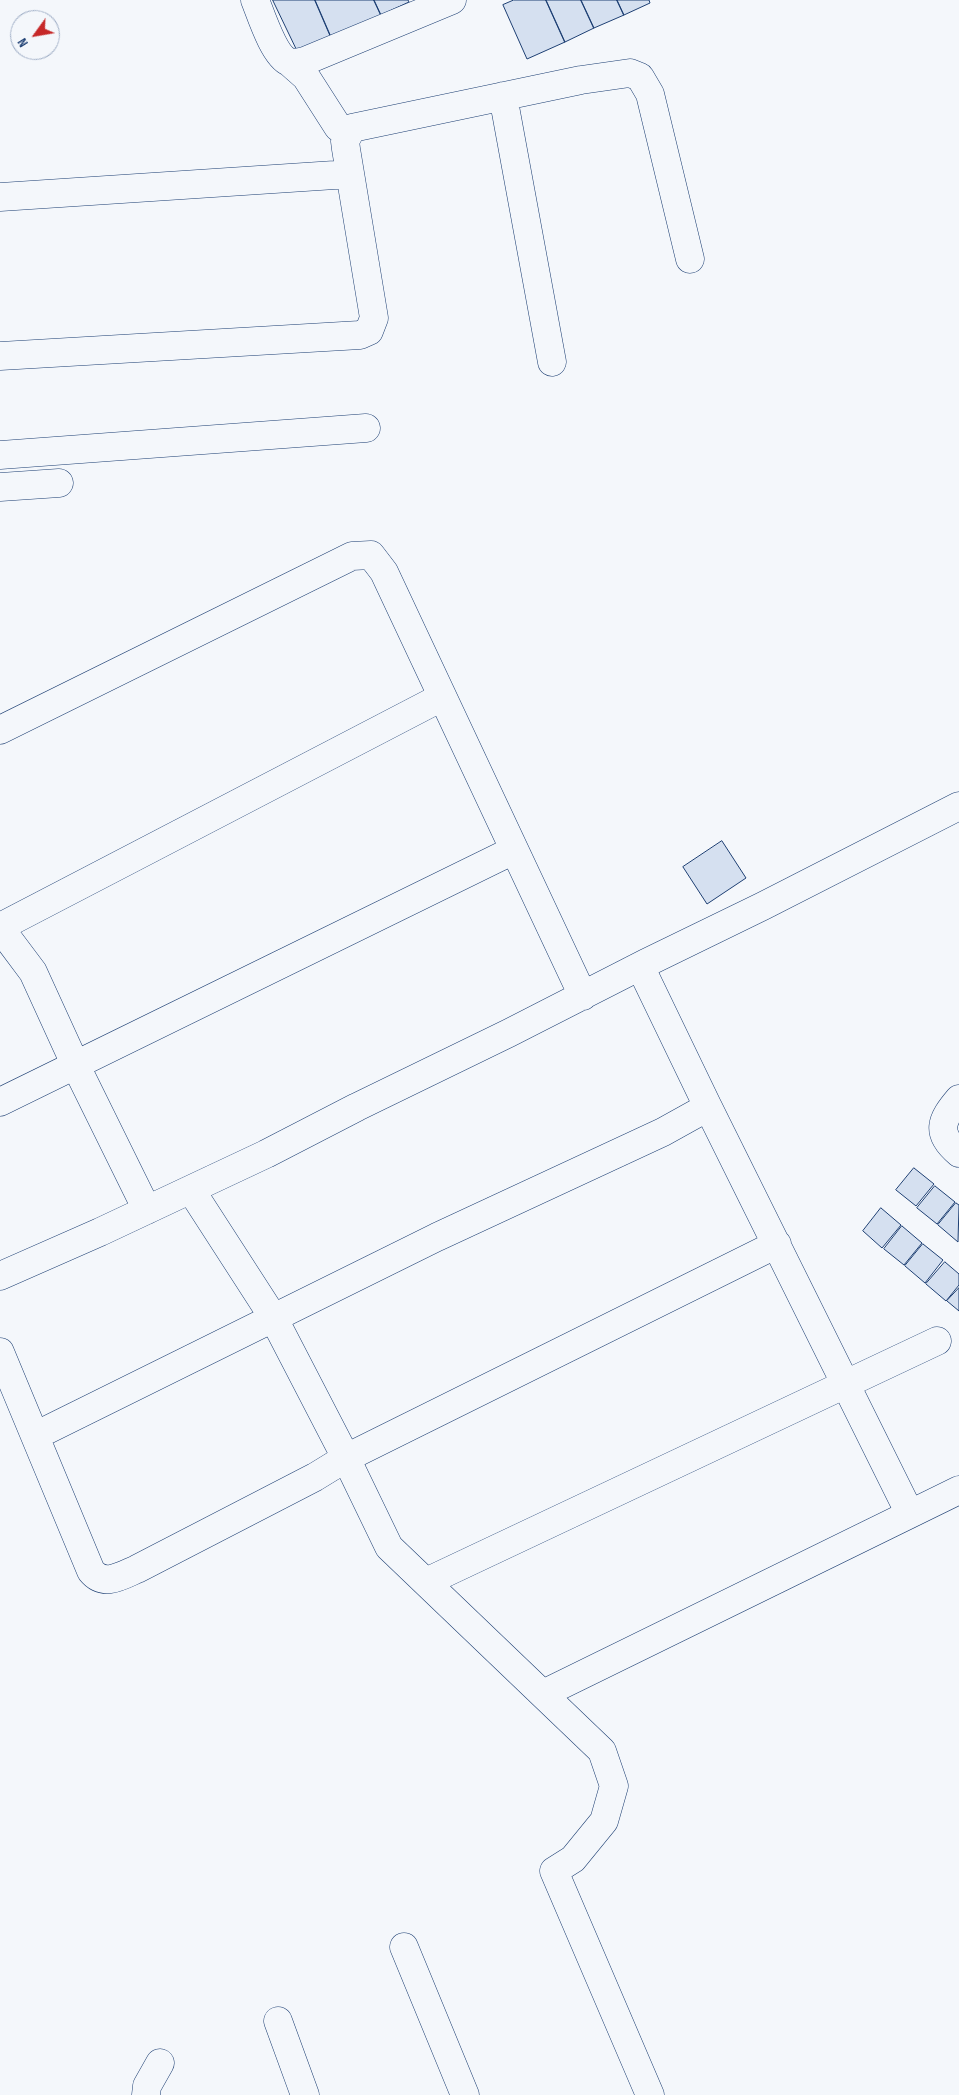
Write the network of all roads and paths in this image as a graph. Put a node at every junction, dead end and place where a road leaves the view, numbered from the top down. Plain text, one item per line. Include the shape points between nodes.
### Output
1 (255, 0) edge
2 (452, 0) edge
3 (289, 62) junction
4 (503, 96) junction
5 (348, 134) junction
6 (350, 174) junction
7 (0, 198) edge
8 (690, 259) dead end
9 (0, 356) edge
10 (552, 362) dead end
11 (366, 428) dead end
12 (0, 455) edge
13 (59, 483) dead end
14 (0, 487) edge
15 (442, 697) junction
16 (0, 730) edge
17 (959, 806) edge
18 (514, 850) junction
19 (0, 927) edge
20 (640, 966) junction
21 (583, 996) junction
22 (75, 1064) junction
23 (959, 1099) edge
24 (0, 1102) edge
25 (708, 1107) junction
26 (959, 1153) edge
27 (191, 1190) junction
28 (147, 1210) junction
29 (777, 1244) junction
30 (0, 1276) edge
31 (273, 1317) junction
32 (937, 1341) dead end
33 (0, 1352) edge
34 (846, 1384) junction
35 (35, 1436) junction
36 (346, 1458) junction
37 (959, 1490) edge
38 (910, 1514) junction
39 (426, 1582) junction
40 (543, 1694) junction
41 (404, 1947) dead end
42 (278, 2021) dead end
43 (160, 2063) dead end
44 (146, 2095) edge
45 (305, 2095) edge
46 (465, 2095) edge
47 (650, 2095) edge

1 - 3 street via 278,51
2 - 3 street via 305,61
3 - 5 street via 306,77 338,127
4 - 5 street via 357,126
4 - 8 street via 630,72 640,77 648,89 660,127
4 - 10 street
5 - 6 street via 346,149
6 - 7 street
6 - 9 street via 374,318 369,331 360,335
11 - 12 street
13 - 14 street
15 - 16 street via 384,572 371,555 363,554 344,560
15 - 18 street
15 - 19 street
17 - 20 street
18 - 21 street
18 - 22 street
19 - 22 street via 33,972
20 - 21 street
20 - 25 street
21 - 27 street
22 - 24 street
22 - 28 street
23 - 26 street via 946,1114 943,1124 947,1141
25 - 29 street
25 - 31 street via 662,1132
27 - 28 street
27 - 31 street
28 - 30 street
29 - 34 street
29 - 36 street
31 - 35 street
31 - 36 street
32 - 34 street
33 - 35 street
34 - 38 street
34 - 39 street
35 - 36 street via 91,1571 105,1580 137,1568 316,1477
36 - 39 street via 389,1547
37 - 38 street
38 - 40 street
39 - 40 street
40 - 47 street via 602,1751 614,1786 604,1821 573,1859 554,1872
41 - 46 street
42 - 45 street
43 - 44 street via 147,2086

